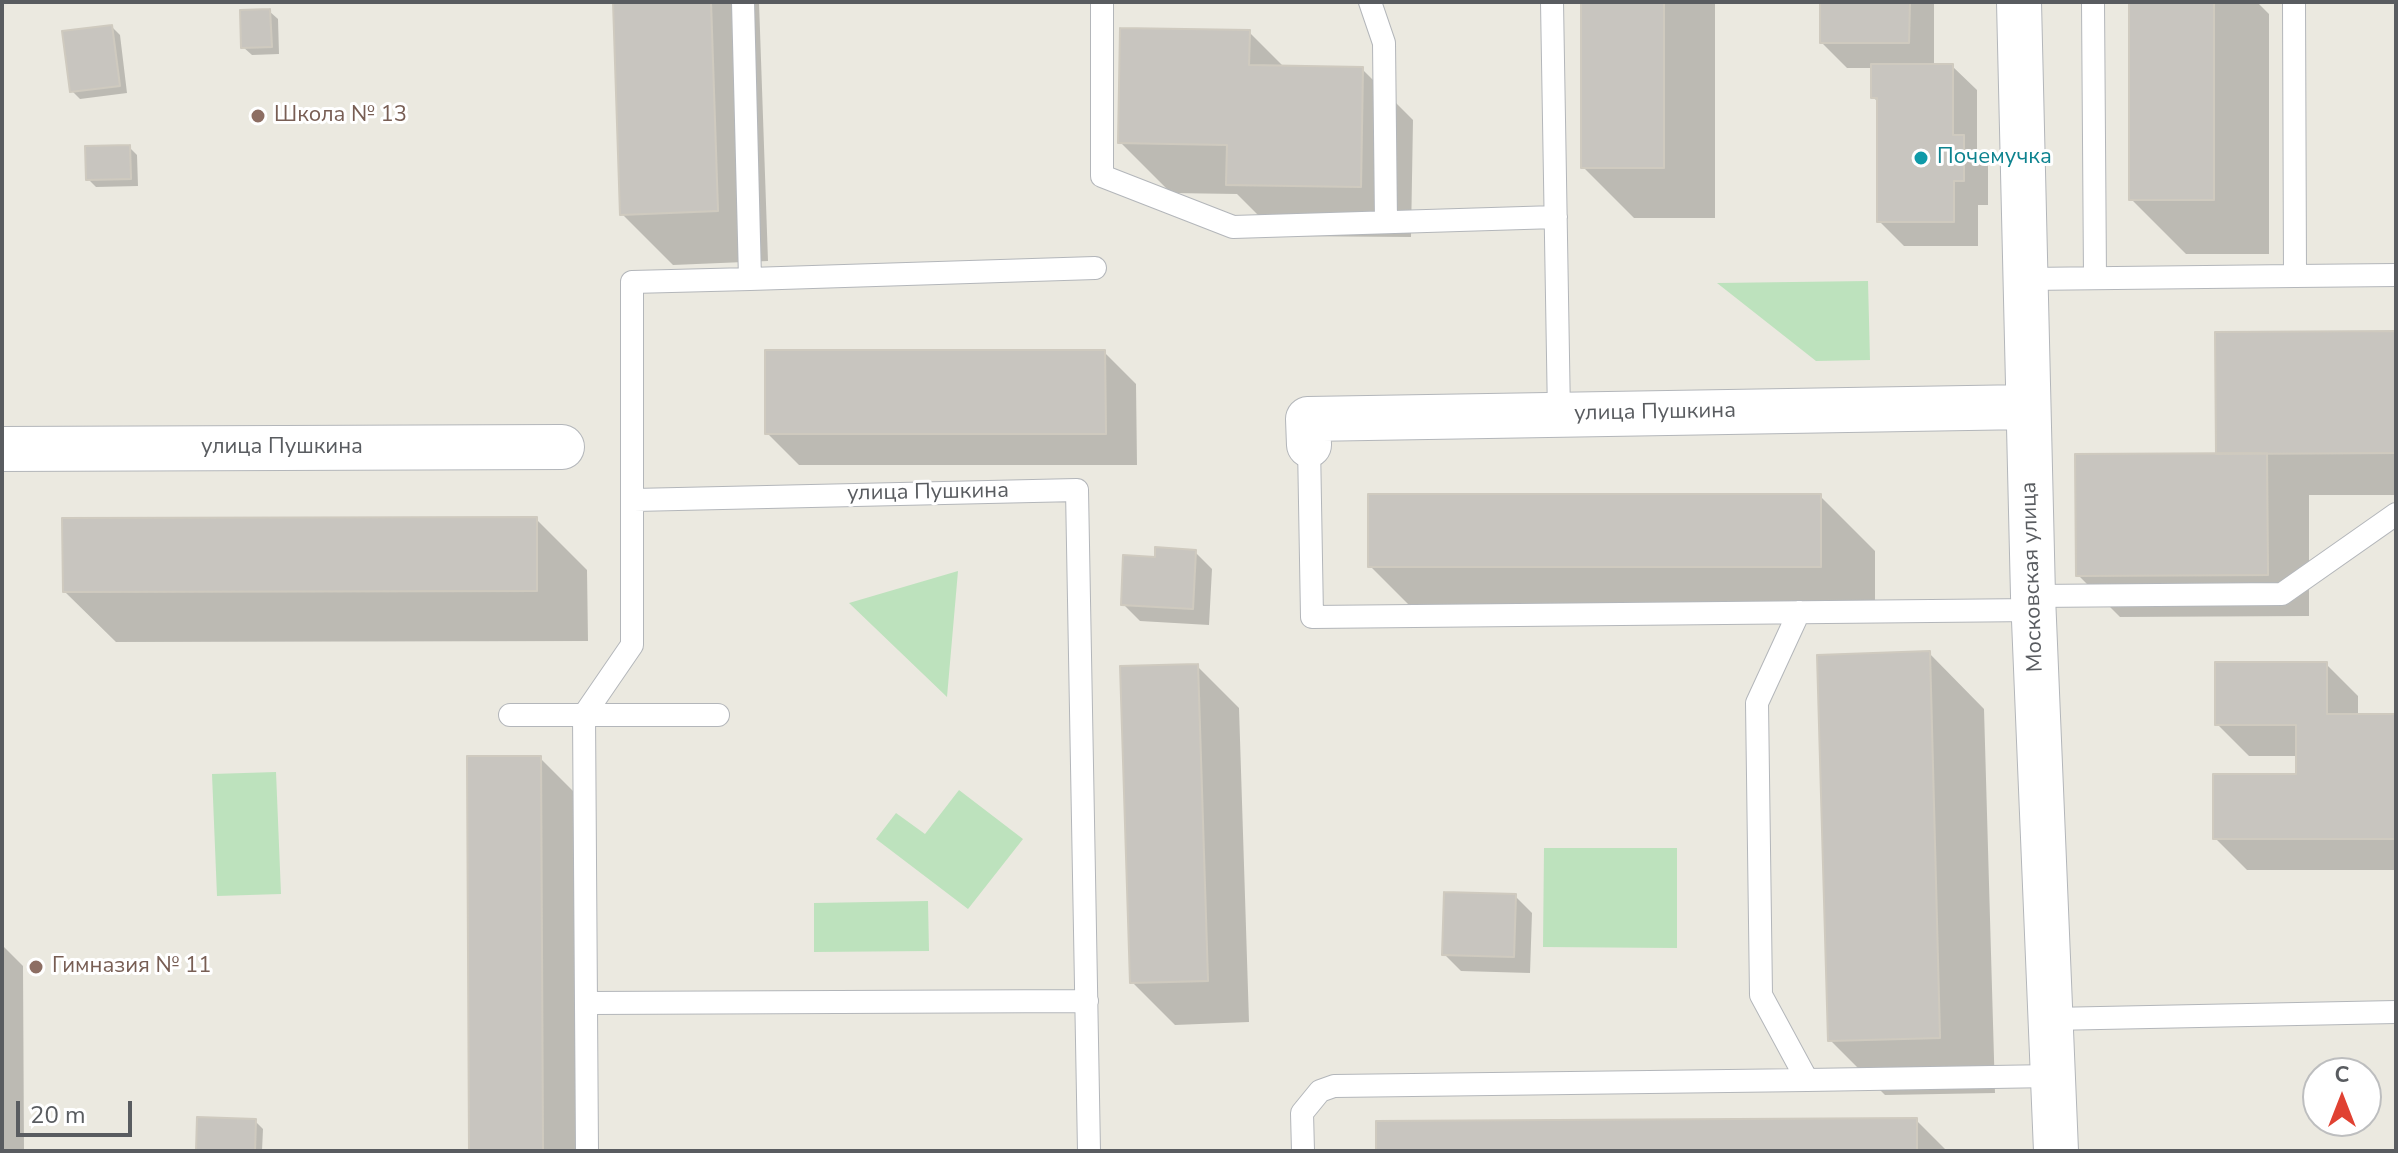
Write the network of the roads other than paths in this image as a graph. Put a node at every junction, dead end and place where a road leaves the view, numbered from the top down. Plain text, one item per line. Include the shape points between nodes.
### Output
1 (743, 2) edge
2 (1102, 2) edge
3 (1370, 2) edge
4 (1552, 2) edge
5 (2019, 2) edge
6 (2093, 2) edge
7 (2294, 2) edge
8 (1556, 217) junction
9 (1386, 222) junction
10 (1095, 268) dead end
11 (2396, 275) edge
12 (2295, 276) junction
13 (2095, 278) junction
14 (750, 279) junction
15 (2026, 279) junction
16 (2028, 407) junction
17 (1559, 415) junction
18 (1309, 445) joint
19 (562, 447) dead end
20 (2, 449) edge
21 (634, 500) junction
22 (2396, 514) edge
23 (2034, 603) junction
24 (1799, 612) junction
25 (510, 715) dead end
26 (584, 715) junction
27 (718, 715) dead end
28 (1087, 1001) junction
29 (589, 1003) junction
30 (2396, 1012) edge
31 (2051, 1019) junction
32 (2053, 1076) junction
33 (1807, 1080) junction
34 (587, 1151) edge
35 (1089, 1151) edge
36 (1303, 1151) edge
37 (2056, 1151) edge

1 - 14 lane
2 - 9 lane via 1102,176 1233,227
3 - 9 lane via 1384,43
4 - 8 lane
5 - 15 street, Московская улица
6 - 13 lane
7 - 12 lane
8 - 9 lane
8 - 17 lane
10 - 14 lane
11 - 12 lane
12 - 13 lane
13 - 15 lane
14 - 21 lane via 632,282
15 - 16 street, Московская улица
16 - 17 street, улица Пушкина
16 - 23 street, Московская улица
17 - 18 street, улица Пушкина via 1308,419
18 - 24 lane via 1312,617
19 - 20 street, улица Пушкина
21 - 26 lane via 632,645
21 - 28 lane, улица Пушкина via 1077,490
22 - 23 lane via 2282,594
23 - 24 lane
23 - 31 street, Московская улица
24 - 33 lane via 1757,703 1760,937 1761,995
25 - 26 lane
26 - 27 lane
26 - 29 lane
28 - 29 lane
28 - 35 lane
29 - 34 lane
30 - 31 lane
31 - 32 street, Московская улица
32 - 33 lane
32 - 37 street, Московская улица
33 - 36 lane via 1334,1086 1320,1091 1302,1113

